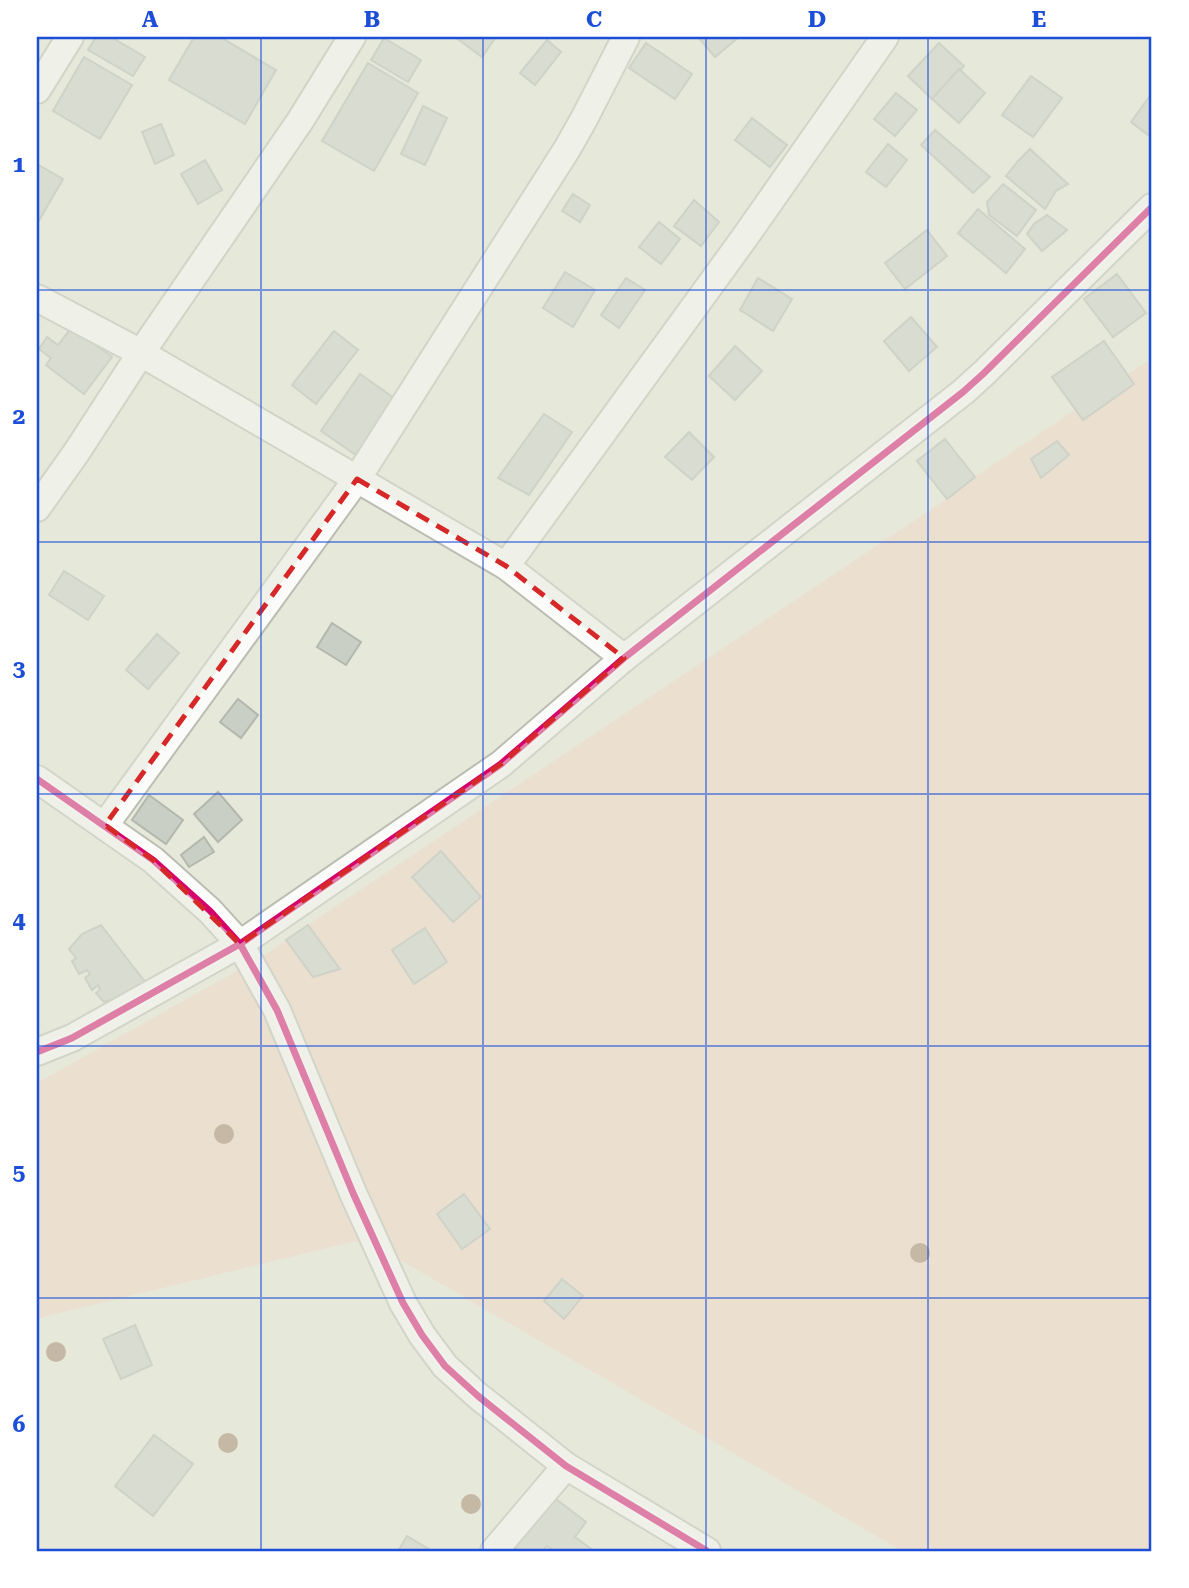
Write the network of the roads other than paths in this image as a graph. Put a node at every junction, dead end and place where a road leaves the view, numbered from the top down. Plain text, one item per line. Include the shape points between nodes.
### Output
1 (70, 37) edge
2 (352, 37) edge
3 (626, 37) edge
4 (885, 37) edge
5 (37, 90) edge
6 (1152, 207) edge
7 (37, 298) edge
8 (141, 353) junction
9 (357, 479) junction
10 (37, 508) edge
11 (506, 566) junction
12 (624, 658) junction
13 (37, 779) edge
14 (105, 825) junction
15 (240, 944) junction
16 (37, 1052) edge
17 (566, 1466) junction
18 (494, 1551) edge
19 (707, 1551) edge

1 - 5 street
2 - 8 street
3 - 9 street via 567,149
4 - 11 street
6 - 12 street via 962,392
7 - 8 street
8 - 9 street
8 - 10 street
9 - 11 street
9 - 14 street
11 - 12 street
12 - 15 street via 501,764
13 - 14 street
14 - 15 street via 153,860
15 - 16 street via 72,1038
15 - 17 street via 277,1010 402,1303 445,1366
17 - 18 street
17 - 19 street

